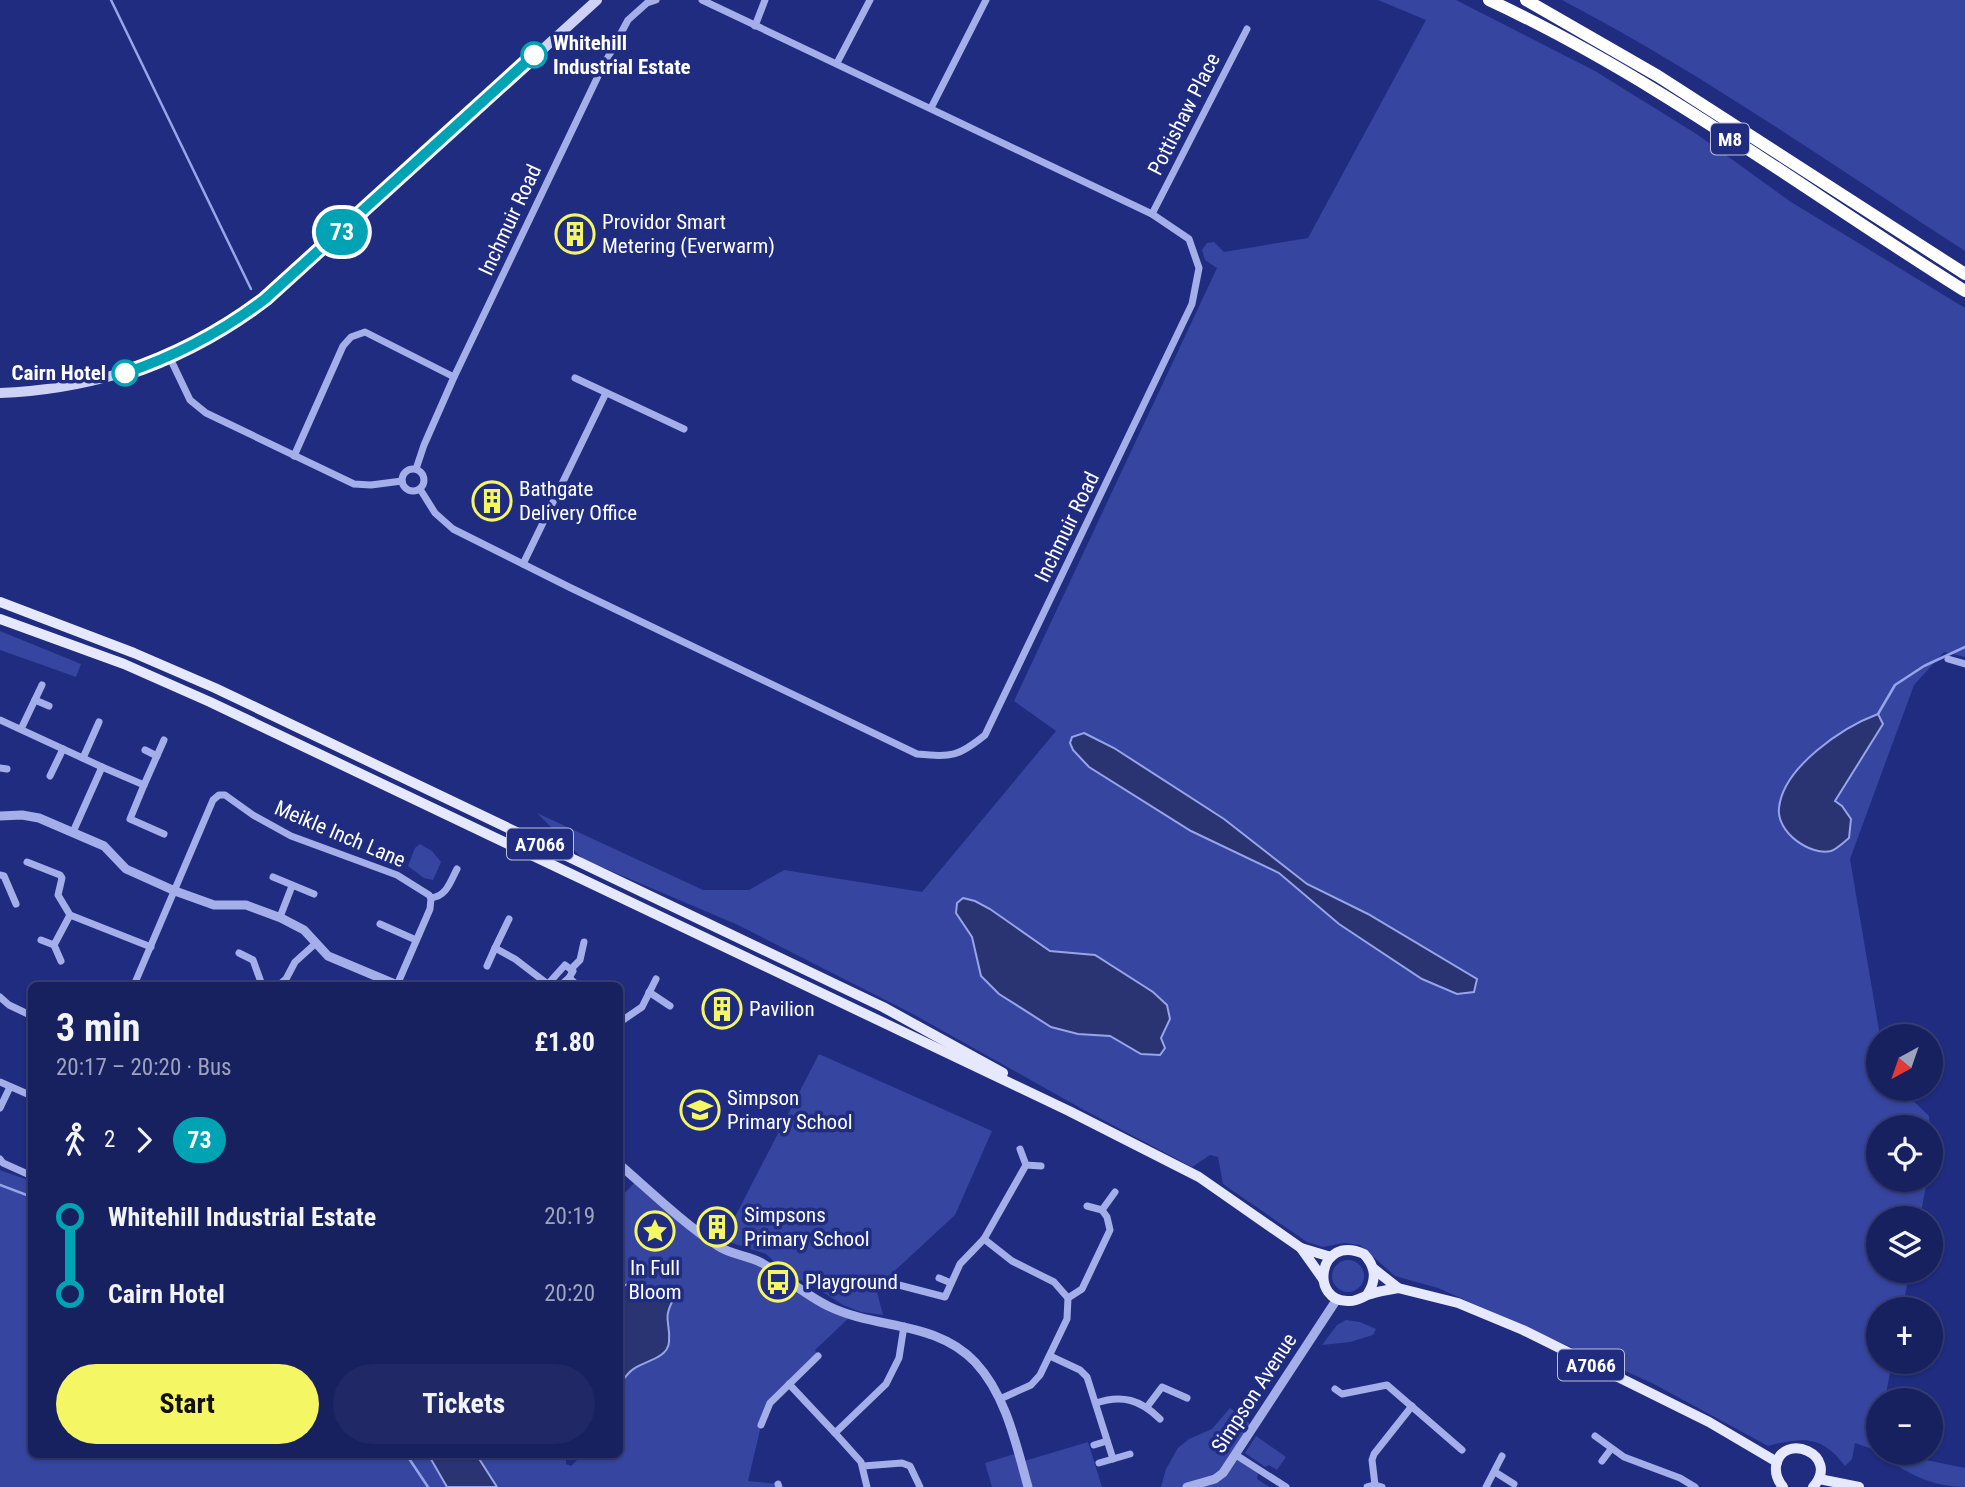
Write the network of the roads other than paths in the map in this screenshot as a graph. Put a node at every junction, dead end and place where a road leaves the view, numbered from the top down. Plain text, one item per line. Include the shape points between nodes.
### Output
1 (597, 0) edge
2 (656, 0) edge
3 (702, 0) edge
4 (765, 0) edge
5 (870, 0) edge
6 (986, 0) edge
7 (1489, 0) edge
8 (1525, 0) edge
9 (755, 26) junction
10 (1247, 29) dead end
11 (837, 63) junction
12 (931, 108) junction
13 (1152, 214) junction
14 (1965, 274) edge
15 (1965, 291) edge
16 (169, 356) junction
17 (454, 377) junction
18 (575, 379) dead end
19 (0, 393) edge
20 (606, 393) junction
21 (684, 429) dead end
22 (294, 456) junction
23 (416, 469) junction
24 (402, 481) junction
25 (419, 489) junction
26 (523, 564) junction
27 (0, 602) edge
28 (0, 619) edge
29 (1948, 659) dead end
30 (1965, 664) edge
31 (42, 685) dead end
32 (35, 700) junction
33 (49, 706) dead end
34 (0, 720) edge
35 (99, 722) dead end
36 (22, 729) junction
37 (164, 740) dead end
38 (63, 749) junction
39 (145, 750) dead end
40 (157, 756) junction
41 (83, 758) junction
42 (102, 767) junction
43 (50, 776) dead end
44 (144, 785) junction
45 (0, 816) edge
46 (73, 832) junction
47 (164, 834) dead end
48 (27, 862) dead end
49 (457, 869) dead end
50 (0, 875) edge
51 (273, 877) dead end
52 (292, 886) junction
53 (175, 891) junction
54 (314, 894) dead end
55 (431, 898) junction
56 (16, 904) dead end
57 (70, 915) junction
58 (280, 917) junction
59 (509, 919) dead end
60 (380, 924) dead end
61 (41, 940) dead end
62 (416, 940) junction
63 (584, 942) dead end
64 (316, 943) junction
65 (54, 945) junction
66 (151, 947) junction
67 (495, 948) junction
68 (239, 953) dead end
69 (61, 961) dead end
70 (487, 966) dead end
71 (570, 973) junction
72 (656, 979) dead end
73 (135, 982) edge
74 (261, 982) edge
75 (282, 982) edge
76 (390, 982) edge
77 (398, 982) edge
78 (544, 982) edge
79 (551, 982) edge
80 (563, 982) edge
81 (575, 982) edge
82 (649, 992) junction
83 (0, 997) edge
84 (670, 1006) dead end
85 (28, 1014) edge
86 (623, 1020) edge
87 (0, 1083) edge
88 (9, 1087) junction
89 (28, 1094) edge
90 (0, 1108) edge
91 (1069, 1111) junction
92 (1020, 1149) dead end
93 (0, 1159) edge
94 (1026, 1165) junction
95 (1041, 1166) dead end
96 (623, 1167) edge
97 (28, 1175) edge
98 (1115, 1192) dead end
99 (1087, 1206) dead end
100 (1102, 1210) junction
101 (984, 1239) junction
102 (1301, 1248) junction
103 (1331, 1257) junction
104 (1374, 1269) junction
105 (939, 1278) dead end
106 (1323, 1279) junction
107 (951, 1283) junction
108 (895, 1284) dead end
109 (1398, 1288) junction
110 (1367, 1295) junction
111 (1068, 1298) junction
112 (1337, 1299) junction
113 (904, 1326) junction
114 (818, 1356) dead end
115 (1050, 1356) junction
116 (789, 1384) junction
117 (1335, 1390) dead end
118 (1187, 1398) dead end
119 (1000, 1399) junction
120 (1096, 1403) junction
121 (1412, 1406) junction
122 (1147, 1407) junction
123 (1160, 1419) dead end
124 (761, 1425) dead end
125 (835, 1433) junction
126 (1595, 1436) dead end
127 (1107, 1441) junction
128 (1094, 1446) dead end
129 (1611, 1449) junction
130 (1462, 1450) dead end
131 (1130, 1454) dead end
132 (1236, 1455) junction
133 (1502, 1456) dead end
134 (1112, 1459) junction
135 (1602, 1461) dead end
136 (1777, 1462) junction
137 (1099, 1463) dead end
138 (863, 1466) junction
139 (1494, 1472) junction
140 (1816, 1483) edge
141 (1514, 1484) dead end
142 (1374, 1486) edge
143 (867, 1487) edge
144 (920, 1487) edge
145 (1028, 1487) edge
146 (1187, 1487) edge
147 (1286, 1487) edge
148 (1486, 1487) edge
149 (1695, 1487) edge
150 (1783, 1487) edge
151 (1859, 1487) edge

1 - 16 main road via 282,286 226,327
2 - 17 street, Inchmuir Road via 628,20 599,73
3 - 9 street, Inchmuir Road
4 - 9 street
5 - 11 street
6 - 12 street
7 - 15 highway, M8 via 1549,28 1674,103
8 - 14 highway, M8 via 1635,61
9 - 11 street, Inchmuir Road
10 - 13 street, Pottishaw Place
11 - 12 street, Inchmuir Road
12 - 13 street, Inchmuir Road
13 - 26 street, Inchmuir Road via 1189,239 1199,268 1192,304 998,710 985,735 967,750 950,756 918,754
16 - 19 main road via 107,379
16 - 22 street via 197,407
17 - 22 street via 365,332 351,337
17 - 23 street, Inchmuir Road
18 - 20 street
20 - 21 street
20 - 26 street
22 - 24 street via 354,484
23 - 24 street, Inchmuir Road via 406,471
23 - 25 street, Inchmuir Road via 423,476
24 - 25 street, Inchmuir Road via 410,491
25 - 26 street, Inchmuir Road via 453,529
27 - 91 main road, A7066 via 134,653 348,751 883,1007
28 - 91 main road, A7066 via 124,664 210,702
29 - 30 street
31 - 32 street
32 - 33 street
32 - 36 street
34 - 36 street
35 - 41 street
36 - 38 street
37 - 40 street
38 - 41 street
38 - 43 street
39 - 40 street
40 - 44 street
41 - 42 street
42 - 44 street
42 - 46 street
44 - 47 street via 130,819
45 - 46 street via 31,816
46 - 53 street via 104,846 126,869
48 - 57 street via 60,875 58,895
49 - 55 street via 444,894
50 - 56 street via 5,876
51 - 52 street
52 - 54 street
52 - 58 street
53 - 55 street, Meikle Inch Lane via 215,796 225,795 295,838 397,875
53 - 58 street via 214,905 246,905
53 - 66 street
55 - 62 street
57 - 65 street
57 - 66 street
58 - 64 street via 304,930
59 - 67 street
60 - 62 street
61 - 65 street
62 - 77 street
63 - 71 street via 584,960
64 - 75 street via 295,962
64 - 76 street via 332,958
65 - 69 street
66 - 73 street
67 - 70 street
67 - 78 street
68 - 74 street via 253,960
71 - 79 street via 564,966
71 - 80 street
71 - 81 street
72 - 82 street
82 - 84 street
82 - 86 street via 639,1010
83 - 85 street
87 - 88 street
88 - 89 street
88 - 90 street
91 - 102 main road, A7066 via 1199,1177
92 - 94 street
93 - 97 street
94 - 95 street
94 - 101 street
96 - 113 street via 718,1246 764,1264 839,1311
98 - 100 street
99 - 100 street
100 - 111 street via 1110,1230 1082,1289
101 - 107 street via 966,1256
101 - 111 street via 1012,1261 1054,1282
102 - 103 main road, A7066
102 - 106 main road, A7066
103 - 104 main road, A7066 via 1356,1251 1364,1254
103 - 106 main road
104 - 109 main road, A7066
104 - 110 main road
105 - 107 street
106 - 112 main road, A7066
107 - 108 street via 945,1297
109 - 110 main road, A7066
109 - 136 main road, A7066 via 1458,1303 1523,1330 1709,1422
110 - 112 main road, A7066 via 1348,1302
111 - 115 street via 1067,1319
112 - 132 street, Simpson Avenue
113 - 119 street via 938,1336 966,1353
113 - 125 street via 891,1376
114 - 116 street
115 - 119 street via 1035,1382
115 - 120 street via 1087,1377
116 - 124 street via 770,1403
116 - 125 street
117 - 121 street via 1342,1394 1387,1385
118 - 122 street via 1162,1387
119 - 145 street
120 - 122 street via 1120,1399
120 - 127 street
121 - 130 street
121 - 142 street via 1374,1454
122 - 123 street
125 - 138 street
126 - 129 street
127 - 128 street
127 - 134 street
129 - 135 street
129 - 149 street
131 - 134 street
132 - 146 street, Simpson Avenue via 1215,1479
132 - 147 street
133 - 139 street
134 - 137 street
136 - 140 main road via 1793,1448 1807,1449 1817,1459 1820,1472
136 - 150 main road via 1776,1476
138 - 143 street
138 - 144 street via 910,1465
139 - 141 street
139 - 148 street
140 - 151 main road

